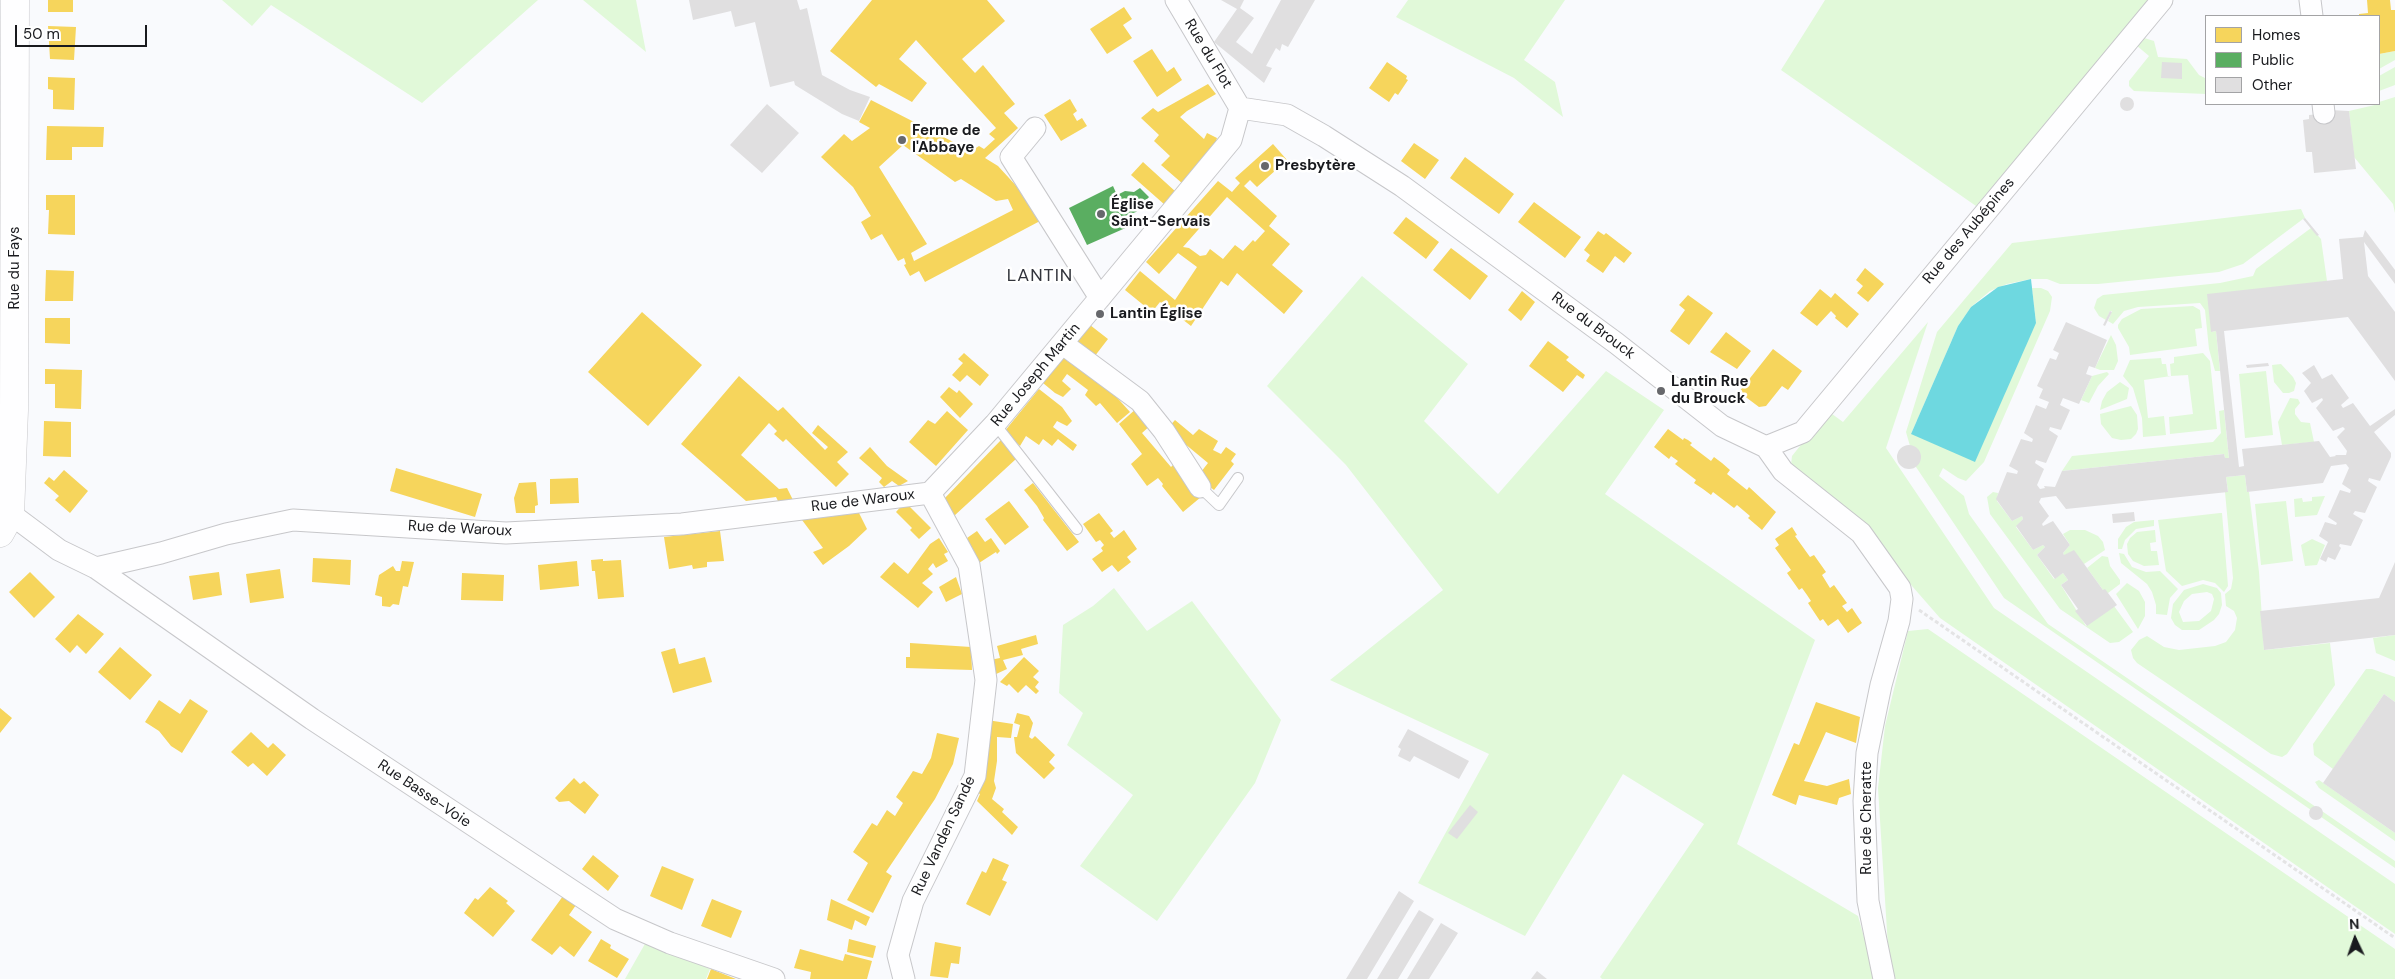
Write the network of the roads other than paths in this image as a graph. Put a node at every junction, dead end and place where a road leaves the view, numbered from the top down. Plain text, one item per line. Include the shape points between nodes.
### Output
1 (16, 0) edge
2 (1176, 0) edge
3 (2162, 0) edge
4 (2310, 0) edge
5 (2312, 15) edge
6 (1240, 108) junction
7 (1035, 128) dead end
8 (1100, 298) junction
9 (1062, 344) junction
10 (995, 424) junction
11 (1766, 447) junction
12 (1238, 478) dead end
13 (1200, 487) joint
14 (930, 493) junction
15 (3, 518) edge
16 (1077, 529) dead end
17 (96, 568) junction
18 (1902, 599) joint
19 (774, 979) edge
20 (904, 979) edge
21 (1884, 979) edge

1 - 15 street, Rue du Fays via 14,410
2 - 6 street, Rue du Flot
3 - 11 street, Rue des Aubépines via 1803,432
4 - 5 street
6 - 8 street, Rue Joseph Martin via 1231,140
6 - 11 street, Rue du Brouck via 1287,115 1402,186 1616,343 1722,426
7 - 8 street via 1010,157
8 - 9 street, Rue Joseph Martin
9 - 10 street, Rue Joseph Martin
9 - 13 street via 1140,401 1164,431
10 - 14 street, Rue Joseph Martin
10 - 16 lane
11 - 18 street, Rue du Brouck via 1783,471 1862,533 1900,588
12 - 13 lane via 1219,504
14 - 17 street, Rue de Waroux via 682,524 506,532 293,520
14 - 20 street, Rue Vanden Sande via 969,565 986,680 975,776 914,900 898,955
15 - 17 street
17 - 19 street, Rue Basse-Voie via 320,725 615,919 670,943
18 - 21 street, Rue de Cheratte via 1867,753 1864,801 1868,901

